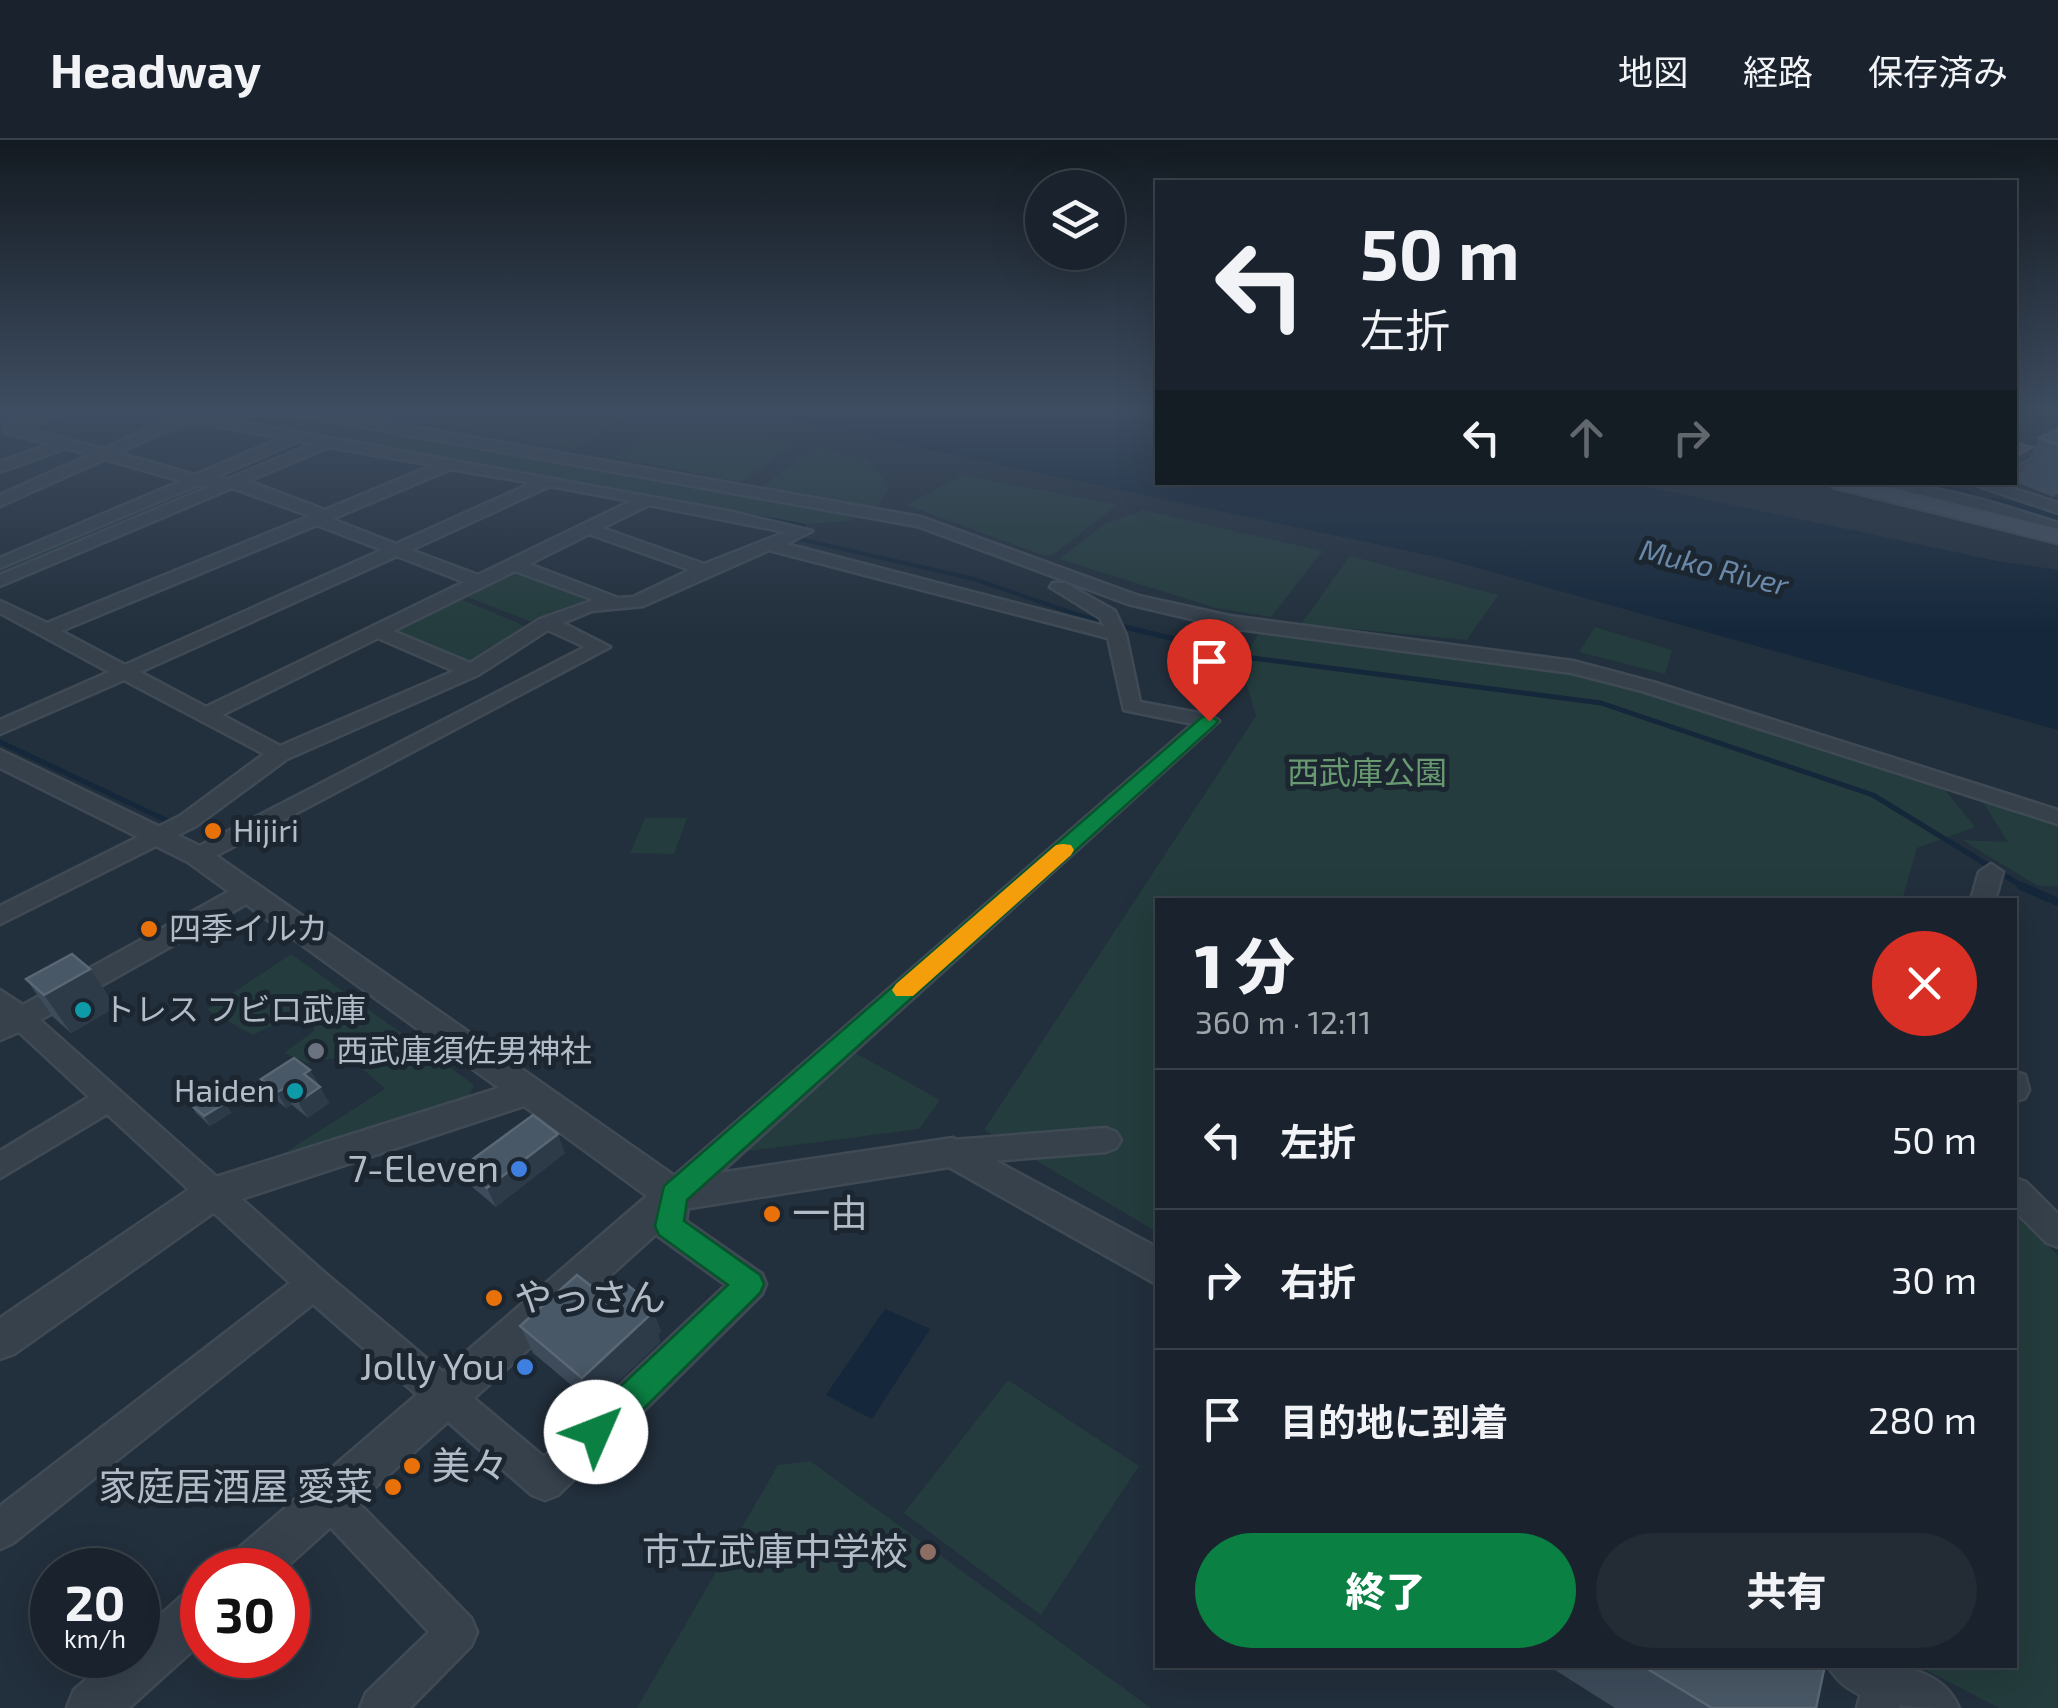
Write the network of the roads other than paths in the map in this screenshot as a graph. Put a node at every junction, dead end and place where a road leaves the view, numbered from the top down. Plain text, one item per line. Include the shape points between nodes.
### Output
1 (38, 484) edge
2 (186, 484) edge
3 (231, 484) edge
4 (237, 484) edge
5 (401, 484) edge
6 (543, 484) edge
7 (561, 484) edge
8 (707, 484) edge
9 (1853, 485) edge
10 (1887, 485) edge
11 (1996, 485) edge
12 (648, 499) junction
13 (0, 500) edge
14 (1970, 502) junction
15 (2058, 508) edge
16 (321, 517) junction
17 (820, 527) junction
18 (588, 528) junction
19 (2058, 528) edge
20 (2058, 536) edge
21 (981, 542) junction
22 (770, 545) junction
23 (397, 549) junction
24 (0, 563) edge
25 (516, 565) junction
26 (706, 570) junction
27 (0, 581) edge
28 (479, 582) junction
29 (622, 605) junction
30 (0, 606) edge
31 (547, 623) junction
32 (47, 630) junction
33 (378, 631) junction
34 (1117, 635) junction
35 (471, 671) junction
36 (124, 672) junction
37 (208, 714) junction
38 (0, 728) edge
39 (280, 754) junction
40 (3, 762) edge
41 (2058, 818) edge
42 (158, 835) junction
43 (198, 856) junction
44 (1991, 872) dead end
45 (248, 892) junction
46 (1984, 898) edge
47 (0, 916) edge
48 (7, 1015) edge
49 (530, 1090) junction
50 (112, 1097) junction
51 (1106, 1140) dead end
52 (953, 1152) junction
53 (0, 1166) edge
54 (213, 1193) junction
55 (2017, 1193) edge
56 (674, 1194) junction
57 (2058, 1234) edge
58 (1155, 1266) edge
59 (314, 1284) junction
60 (0, 1341) edge
61 (445, 1394) junction
62 (328, 1498) junction
63 (0, 1530) edge
64 (272, 1548) edge
65 (180, 1630) edge
66 (1871, 1685) edge
67 (92, 1708) edge
68 (382, 1708) edge
69 (1934, 1708) edge

1 - 13 street
2 - 24 street
3 - 27 street
4 - 16 street
5 - 16 street
6 - 23 street
7 - 12 street
8 - 21 street via 921,522
9 - 20 main road
10 - 14 street
11 - 14 street
11 - 15 street
12 - 17 street
12 - 18 street
14 - 19 street
16 - 23 street
16 - 32 street
17 - 21 street via 904,529
17 - 22 street
18 - 25 street
18 - 26 street
21 - 34 street via 1101,610
21 - 41 street via 1134,600 1230,622 1574,667 1650,686
22 - 26 street
22 - 34 street
23 - 28 street
23 - 36 street
25 - 28 street
25 - 29 street
26 - 29 street
28 - 33 street
29 - 31 street via 589,606
30 - 32 street
31 - 35 street
31 - 43 street via 600,647
32 - 36 street
33 - 35 street
33 - 37 street
34 - 56 street via 1131,706 1209,721
35 - 39 street
36 - 37 street
36 - 38 street
37 - 39 street
39 - 42 street
40 - 42 street
42 - 43 street
42 - 47 street
43 - 45 street
44 - 46 street
45 - 48 street
45 - 49 street
48 - 50 street
49 - 54 street
49 - 56 street
50 - 53 street
50 - 54 street
51 - 52 street
52 - 56 street
52 - 58 street
54 - 59 street
54 - 60 street
55 - 57 street
56 - 61 street
56 - 61 street via 669,1226 750,1284 545,1482
59 - 61 street
59 - 63 street
61 - 62 street
62 - 64 street
62 - 68 street via 457,1632
65 - 67 street
66 - 69 street

